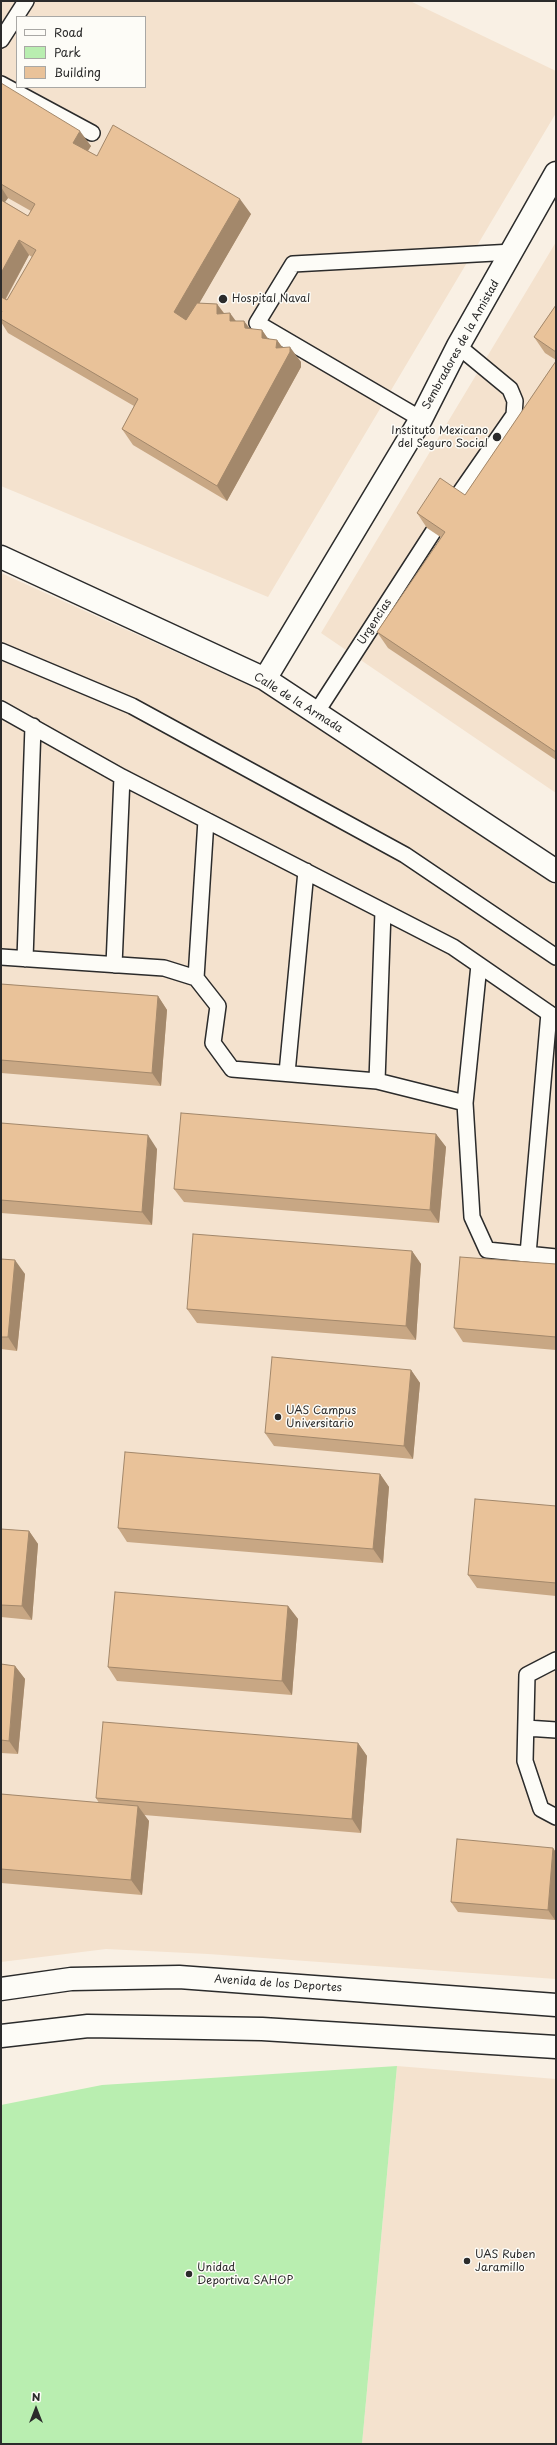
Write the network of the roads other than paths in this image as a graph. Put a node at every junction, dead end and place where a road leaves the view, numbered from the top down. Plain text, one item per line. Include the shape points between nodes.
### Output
1 (26, 1) edge
2 (16, 16) edge
3 (16, 17) edge
4 (1, 40) edge
5 (1, 84) edge
6 (92, 134) dead end
7 (556, 173) edge
8 (513, 252) junction
9 (458, 346) junction
10 (421, 419) junction
11 (457, 497) edge
12 (433, 532) edge
13 (1, 557) edge
14 (1, 650) edge
15 (265, 680) junction
16 (1, 709) edge
17 (316, 712) junction
18 (33, 726) junction
19 (122, 777) junction
20 (206, 820) junction
21 (556, 870) edge
22 (306, 871) junction
23 (383, 911) junction
24 (1, 957) edge
25 (556, 957) edge
26 (25, 959) junction
27 (114, 965) junction
28 (479, 965) junction
29 (196, 978) junction
30 (553, 1016) edge
31 (287, 1073) junction
32 (377, 1081) junction
33 (465, 1103) junction
34 (528, 1254) junction
35 (556, 1257) edge
36 (556, 1660) edge
37 (526, 1728) junction
38 (556, 1730) edge
39 (556, 1817) edge
40 (1, 1990) edge
41 (556, 2005) edge
42 (1, 2036) edge
43 (556, 2047) edge

1 - 2 lane
3 - 4 lane
5 - 6 lane
7 - 8 street, Sembradores de la Amistad
8 - 9 street, Sembradores de la Amistad
8 - 10 lane via 293,264 257,323
9 - 10 street, Sembradores de la Amistad
9 - 11 lane via 510,389 515,401 514,415
10 - 15 street, Sembradores de la Amistad
12 - 17 lane, Urgencias
13 - 15 street, Calle de la Armada
14 - 25 lane via 132,706 398,852
15 - 17 street, Calle de la Armada
16 - 18 lane
17 - 21 street, Calle de la Armada
18 - 19 lane
18 - 26 lane
19 - 20 lane
19 - 27 lane
20 - 22 lane
20 - 29 lane
22 - 23 lane
22 - 31 lane
23 - 28 lane via 453,947
23 - 32 lane
24 - 26 lane
26 - 27 lane
27 - 29 lane via 164,968
28 - 30 lane
28 - 33 lane
29 - 31 lane via 218,1006 213,1043 232,1069
30 - 34 lane
31 - 32 lane
32 - 33 lane
33 - 34 lane via 472,1217 487,1250
34 - 35 lane
36 - 37 lane via 527,1675
37 - 38 lane
37 - 39 lane via 525,1761 540,1809
40 - 41 street, Avenida de los Deportes via 70,1979 179,1977
42 - 43 street via 96,2026 262,2029

